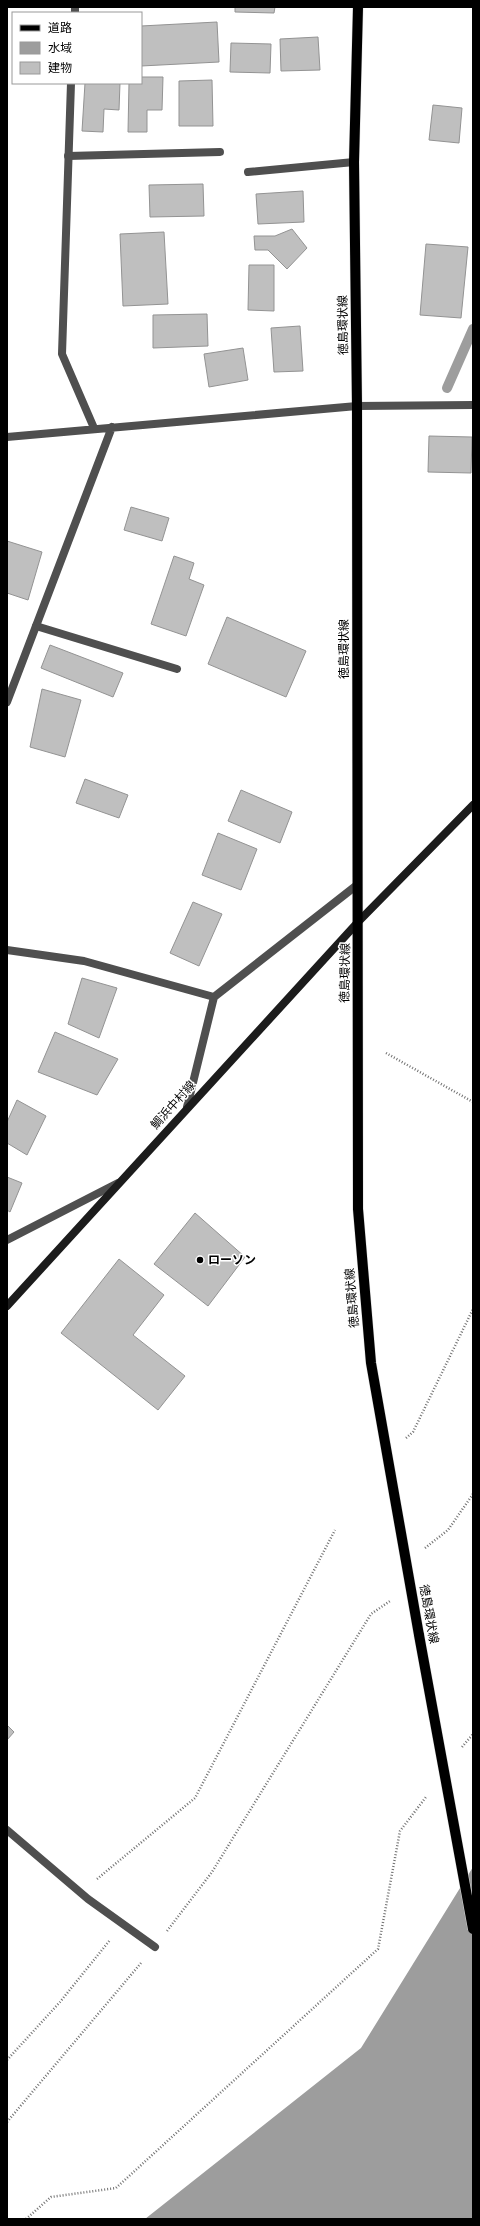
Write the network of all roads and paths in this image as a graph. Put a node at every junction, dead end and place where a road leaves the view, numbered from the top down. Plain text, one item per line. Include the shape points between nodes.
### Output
1 (358, 7) edge
2 (72, 84) edge
3 (220, 152) dead end
4 (68, 156) junction
5 (354, 162) junction
6 (248, 172) dead end
7 (473, 405) edge
8 (357, 406) junction
9 (112, 427) junction
10 (94, 428) junction
11 (7, 437) edge
12 (36, 626) junction
13 (177, 669) dead end
14 (7, 702) edge
15 (473, 805) edge
16 (357, 885) junction
17 (358, 921) junction
18 (7, 950) edge
19 (214, 997) junction
20 (386, 1053) dead end
21 (473, 1102) edge
22 (187, 1107) junction
23 (118, 1183) junction
24 (7, 1240) edge
25 (7, 1306) edge
26 (473, 1309) edge
27 (387, 1454) junction
28 (473, 1494) edge
29 (335, 1530) dead end
30 (406, 1562) junction
31 (410, 1587) junction
32 (473, 1734) edge
33 (461, 1748) dead end
34 (428, 1793) dead end
35 (7, 1830) edge
36 (80, 1892) junction
37 (123, 1924) junction
38 (473, 1929) edge
39 (155, 1947) junction
40 (7, 2060) edge
41 (7, 2122) edge
42 (26, 2219) edge

1 - 5 main road, 徳島環状線
2 - 4 street
3 - 4 street
4 - 10 street via 62,354
5 - 6 street
5 - 8 main road, 徳島環状線
7 - 8 street
8 - 9 street
8 - 16 main road, 徳島環状線
9 - 10 street
9 - 12 street
10 - 11 street
12 - 13 street
12 - 14 street
15 - 17 main road, 鯛浜中村線
16 - 17 main road, 徳島環状線
16 - 19 street
17 - 22 main road, 鯛浜中村線
17 - 27 main road, 徳島環状線 via 358,1209 371,1363
18 - 19 street via 84,961
19 - 22 street
20 - 21 path
22 - 23 main road, 鯛浜中村線
23 - 24 street
23 - 25 main road, 鯛浜中村線
26 - 27 path via 413,1432
27 - 30 main road, 徳島環状線
28 - 30 path via 448,1530
29 - 36 path via 195,1798
30 - 31 main road, 徳島環状線
31 - 38 main road, 徳島環状線, bridge
31 - 39 path via 371,1614 212,1872
32 - 33 path
34 - 42 path via 400,1831 378,1949 116,2188 51,2197
35 - 36 street
36 - 37 street
37 - 39 street
37 - 40 path via 60,2002
39 - 41 path

